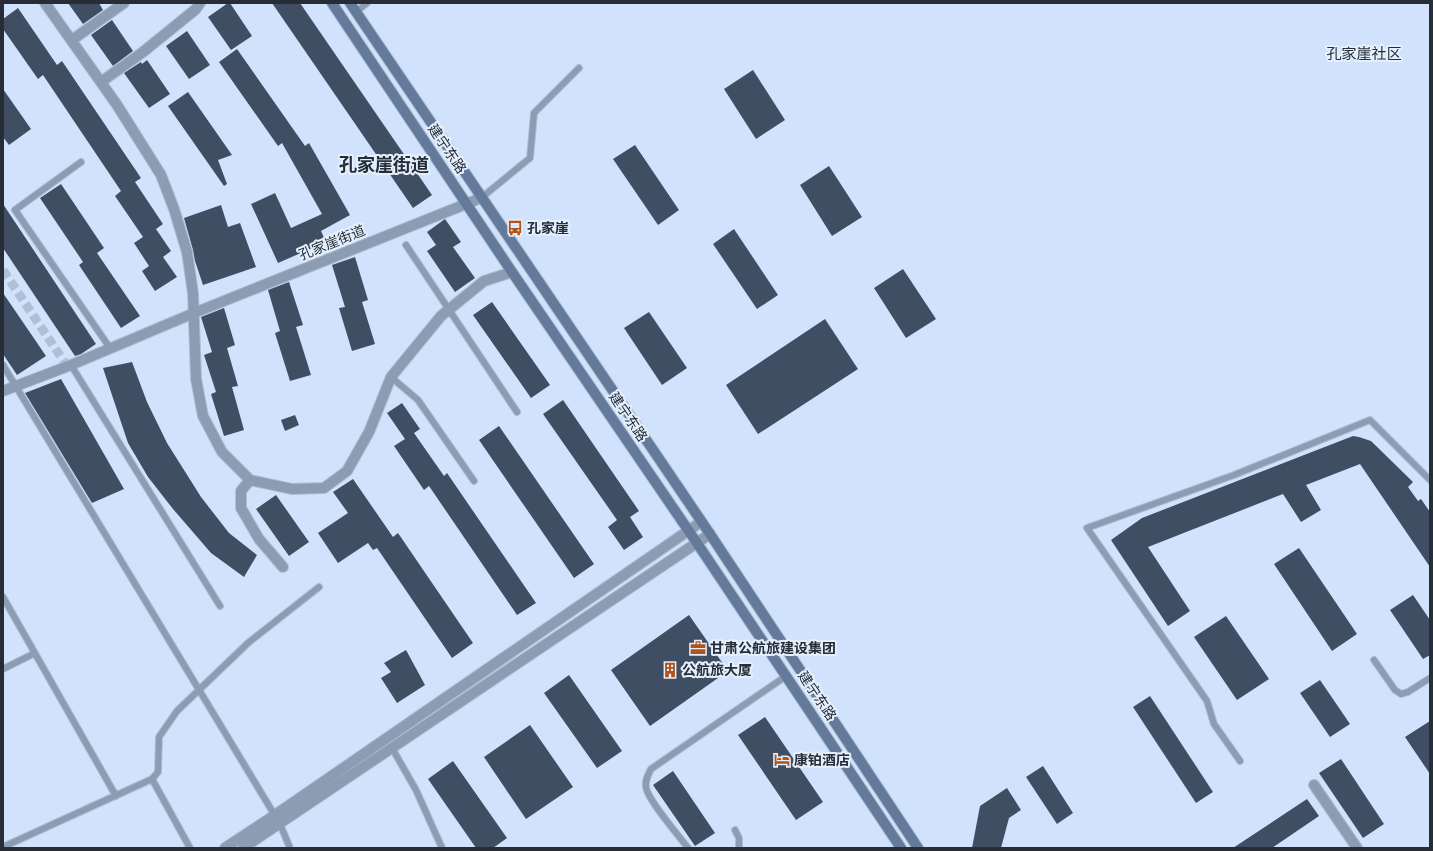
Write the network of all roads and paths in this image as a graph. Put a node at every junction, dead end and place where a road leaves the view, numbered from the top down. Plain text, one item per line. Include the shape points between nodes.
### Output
1 (46, 3) edge
2 (124, 3) edge
3 (200, 3) edge
4 (332, 3) edge
5 (350, 3) edge
6 (367, 3) edge
7 (356, 12) junction
8 (72, 40) junction
9 (579, 68) dead end
10 (101, 82) junction
11 (81, 162) dead end
12 (481, 198) junction
13 (468, 204) junction
14 (406, 245) dead end
15 (512, 272) junction
16 (449, 310) junction
17 (194, 313) junction
18 (110, 348) junction
19 (3, 365) edge
20 (71, 365) junction
21 (391, 377) junction
22 (16, 386) junction
23 (3, 391) edge
24 (517, 412) dead end
25 (250, 480) junction
26 (1430, 480) edge
27 (474, 481) dead end
28 (701, 522) junction
29 (689, 531) junction
30 (710, 534) junction
31 (697, 543) junction
32 (282, 567) dead end
33 (319, 587) dead end
34 (3, 597) edge
35 (220, 606) dead end
36 (35, 654) junction
37 (1374, 660) dead end
38 (3, 669) edge
39 (786, 676) junction
40 (1430, 678) edge
41 (199, 690) junction
42 (392, 748) junction
43 (1240, 761) dead end
44 (152, 779) junction
45 (1314, 785) dead end
46 (116, 796) junction
47 (277, 820) junction
48 (734, 830) dead end
49 (3, 847) edge
50 (190, 848) edge
51 (225, 848) edge
52 (243, 848) edge
53 (290, 848) edge
54 (442, 848) edge
55 (688, 848) edge
56 (739, 848) edge
57 (902, 848) edge
58 (918, 848) edge
59 (1357, 848) edge

1 - 8 street
2 - 8 street
3 - 10 street via 196,9
4 - 13 main road, 建宁东路
5 - 7 main road, 建宁东路
6 - 7 lane
7 - 12 main road, 建宁东路
8 - 10 street
9 - 12 lane via 534,113 530,158
10 - 17 street via 161,175 187,252
11 - 18 lane via 15,210
12 - 13 street, 孔家崖街道
12 - 28 main road, 建宁东路
13 - 15 main road, 建宁东路
13 - 17 street, 孔家崖街道
14 - 16 lane
15 - 16 street via 484,281
15 - 29 main road, 建宁东路
16 - 21 street via 441,316
16 - 24 lane
17 - 18 street, 孔家崖街道
17 - 25 street via 196,379 203,416 222,452
18 - 20 street, 孔家崖街道
19 - 22 lane
20 - 22 street, 孔家崖街道
20 - 35 lane
21 - 25 street via 369,432 347,471 324,488 292,488
21 - 27 lane via 418,400
22 - 23 street, 孔家崖街道
22 - 41 lane
25 - 32 street via 241,491 241,508 259,539
26 - 43 lane via 1370,420 1234,475 1087,528 1207,701 1214,724
28 - 29 street
28 - 30 main road, 建宁东路
29 - 31 main road, 建宁东路
29 - 47 street
30 - 31 street
30 - 58 main road, 建宁东路
31 - 39 main road, 建宁东路
31 - 42 street
33 - 41 lane via 248,643
34 - 36 lane
36 - 38 lane
36 - 46 lane
37 - 40 lane via 1395,690 1401,694
39 - 55 lane via 651,769 648,774 646,786 650,797
39 - 57 main road, 建宁东路
41 - 44 lane via 177,711 159,737 158,772
41 - 47 lane
42 - 47 street
42 - 54 lane via 416,790
44 - 46 lane
44 - 50 lane
45 - 59 street
46 - 49 lane
47 - 51 street
47 - 52 street
47 - 53 lane
48 - 56 lane via 739,838

